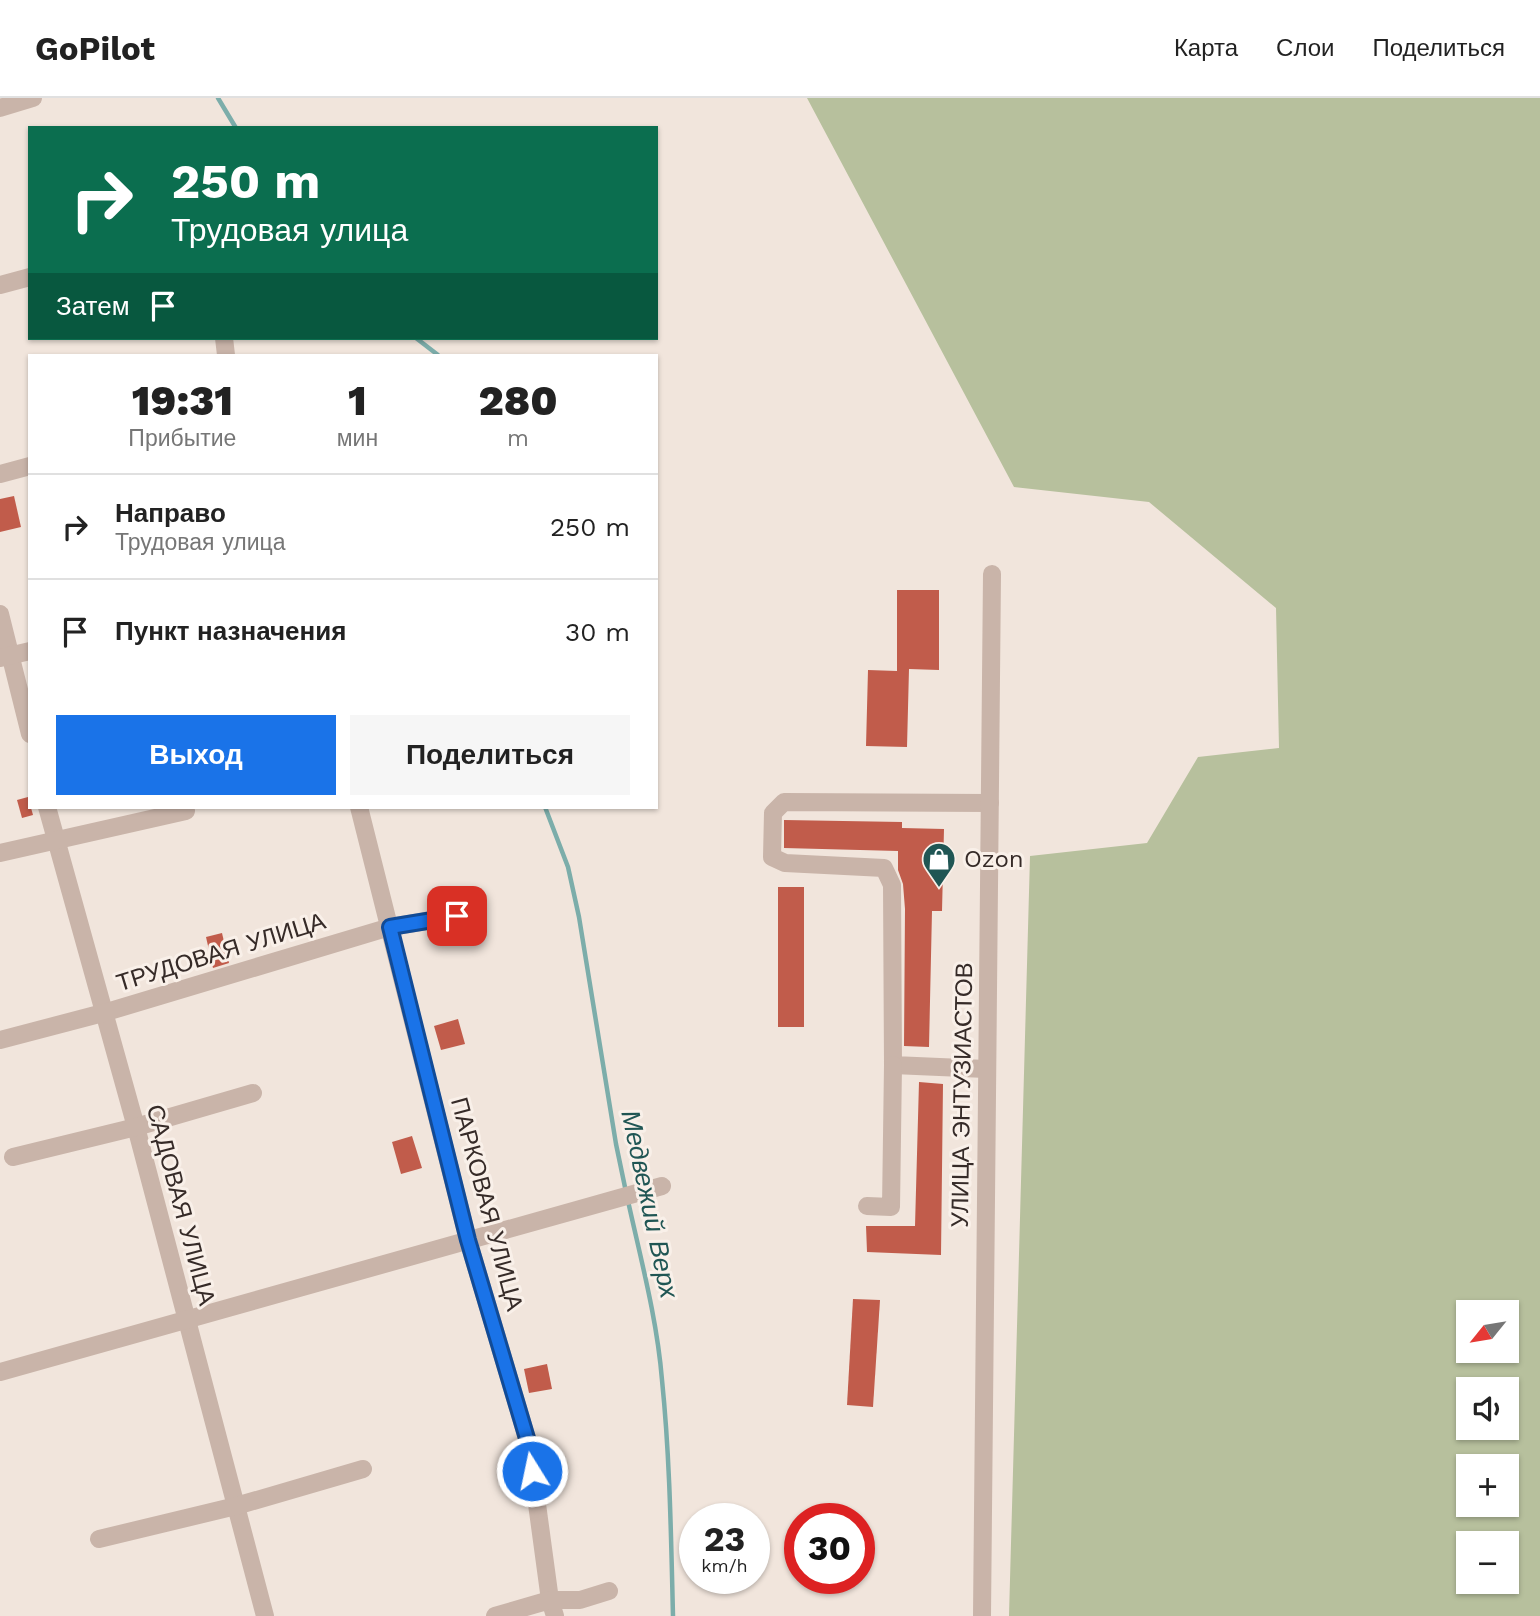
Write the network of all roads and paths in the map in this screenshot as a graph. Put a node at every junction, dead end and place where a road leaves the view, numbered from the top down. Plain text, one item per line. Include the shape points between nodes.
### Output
1 (33, 98) edge
2 (0, 108) edge
3 (28, 278) edge
4 (0, 285) edge
5 (28, 467) edge
6 (0, 474) edge
7 (992, 574) dead end
8 (0, 614) edge
9 (28, 651) edge
10 (5, 657) edge
11 (28, 728) edge
12 (989, 803) junction
13 (47, 809) edge
14 (360, 809) edge
15 (186, 811) dead end
16 (55, 841) junction
17 (0, 853) edge
18 (457, 916) dead end
19 (390, 927) junction
20 (103, 1013) junction
21 (0, 1040) edge
22 (893, 1065) junction
23 (986, 1069) junction
24 (253, 1093) dead end
25 (136, 1127) junction
26 (13, 1157) dead end
27 (662, 1186) dead end
28 (867, 1206) dead end
29 (468, 1240) junction
30 (187, 1318) junction
31 (0, 1371) edge
32 (363, 1469) dead end
33 (236, 1506) junction
34 (99, 1539) dead end
35 (609, 1591) dead end
36 (553, 1608) edge
37 (265, 1616) edge
38 (495, 1616) edge
39 (982, 1616) edge

1 - 2 street
3 - 4 street
5 - 6 street
7 - 12 street, УЛИЦА ЭНТУЗИАСТОВ
8 - 10 street
9 - 10 street
10 - 11 street
12 - 22 street via 785,802 773,813 772,858 785,863 884,868 892,885
12 - 23 street, УЛИЦА ЭНТУЗИАСТОВ
13 - 16 street, САДОВАЯ УЛИЦА
14 - 19 street, ПАРКОВАЯ УЛИЦА
15 - 16 street
16 - 17 street
16 - 20 street, САДОВАЯ УЛИЦА
18 - 19 street, ТРУДОВАЯ УЛИЦА
19 - 20 street, ТРУДОВАЯ УЛИЦА
19 - 29 street, ПАРКОВАЯ УЛИЦА
20 - 21 street, ТРУДОВАЯ УЛИЦА
20 - 25 street, САДОВАЯ УЛИЦА
22 - 23 street
22 - 28 street via 891,1207
23 - 39 street, УЛИЦА ЭНТУЗИАСТОВ
24 - 25 street
25 - 26 street
25 - 30 street, САДОВАЯ УЛИЦА
27 - 29 street
29 - 30 street
29 - 36 street, ПАРКОВАЯ УЛИЦА via 529,1445
30 - 31 street
30 - 33 street, САДОВАЯ УЛИЦА
32 - 33 street
33 - 34 street
33 - 37 street, САДОВАЯ УЛИЦА
35 - 36 street
36 - 38 street

